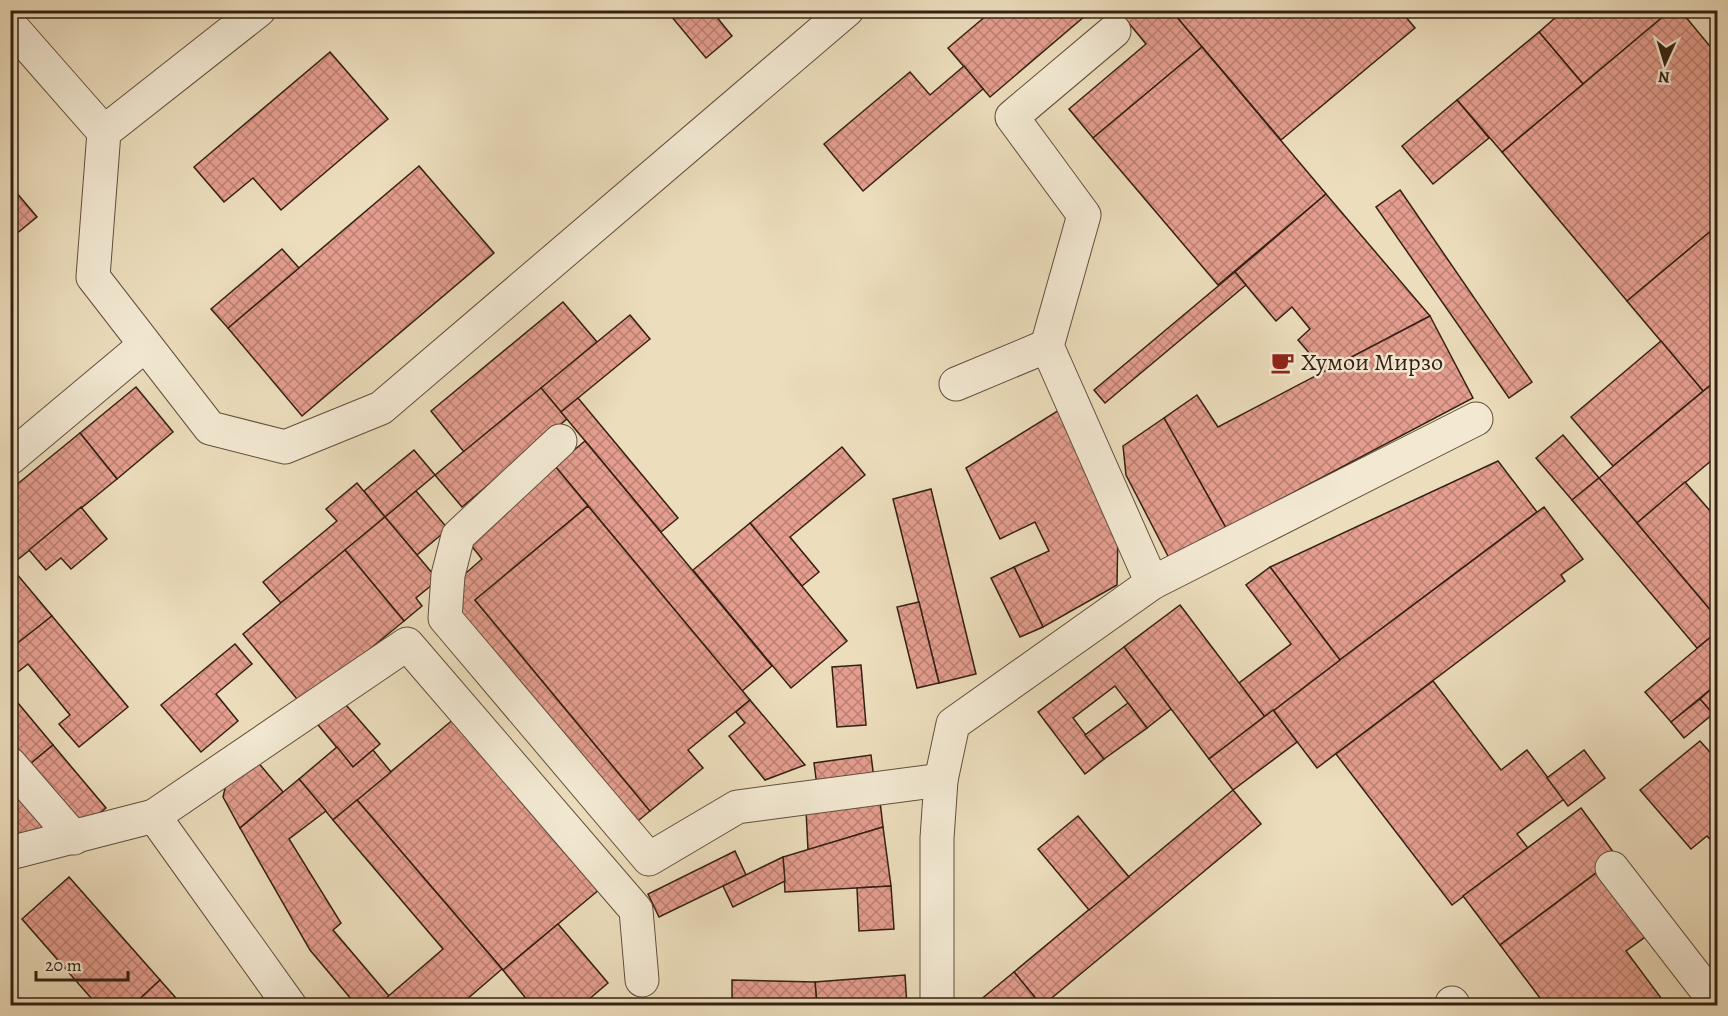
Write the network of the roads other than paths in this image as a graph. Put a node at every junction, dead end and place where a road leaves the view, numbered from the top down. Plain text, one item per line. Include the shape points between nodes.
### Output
1 (259, 10) edge
2 (847, 10) edge
3 (10, 25) edge
4 (1114, 31) dead end
5 (104, 132) junction
6 (145, 345) junction
7 (1047, 346) junction
8 (956, 384) dead end
9 (1476, 419) dead end
10 (560, 441) dead end
11 (10, 458) edge
12 (1152, 583) junction
13 (10, 764) edge
14 (941, 780) junction
15 (154, 816) junction
16 (74, 838) junction
17 (10, 853) edge
18 (1612, 868) dead end
19 (642, 980) dead end
20 (290, 1005) edge
21 (937, 1005) edge
22 (1718, 1005) edge

1 - 5 lane
2 - 6 lane via 381,408 285,447 210,428
3 - 5 lane
4 - 7 lane via 1012,117 1084,215
5 - 6 lane via 93,277
6 - 11 lane
7 - 8 lane
7 - 12 lane
9 - 12 lane
10 - 14 lane via 458,536 448,575 445,618 649,859 737,807
12 - 14 lane via 952,724
13 - 16 lane
14 - 21 lane
15 - 16 lane
15 - 19 lane via 407,644 636,910
15 - 20 lane
16 - 17 lane
18 - 22 lane

